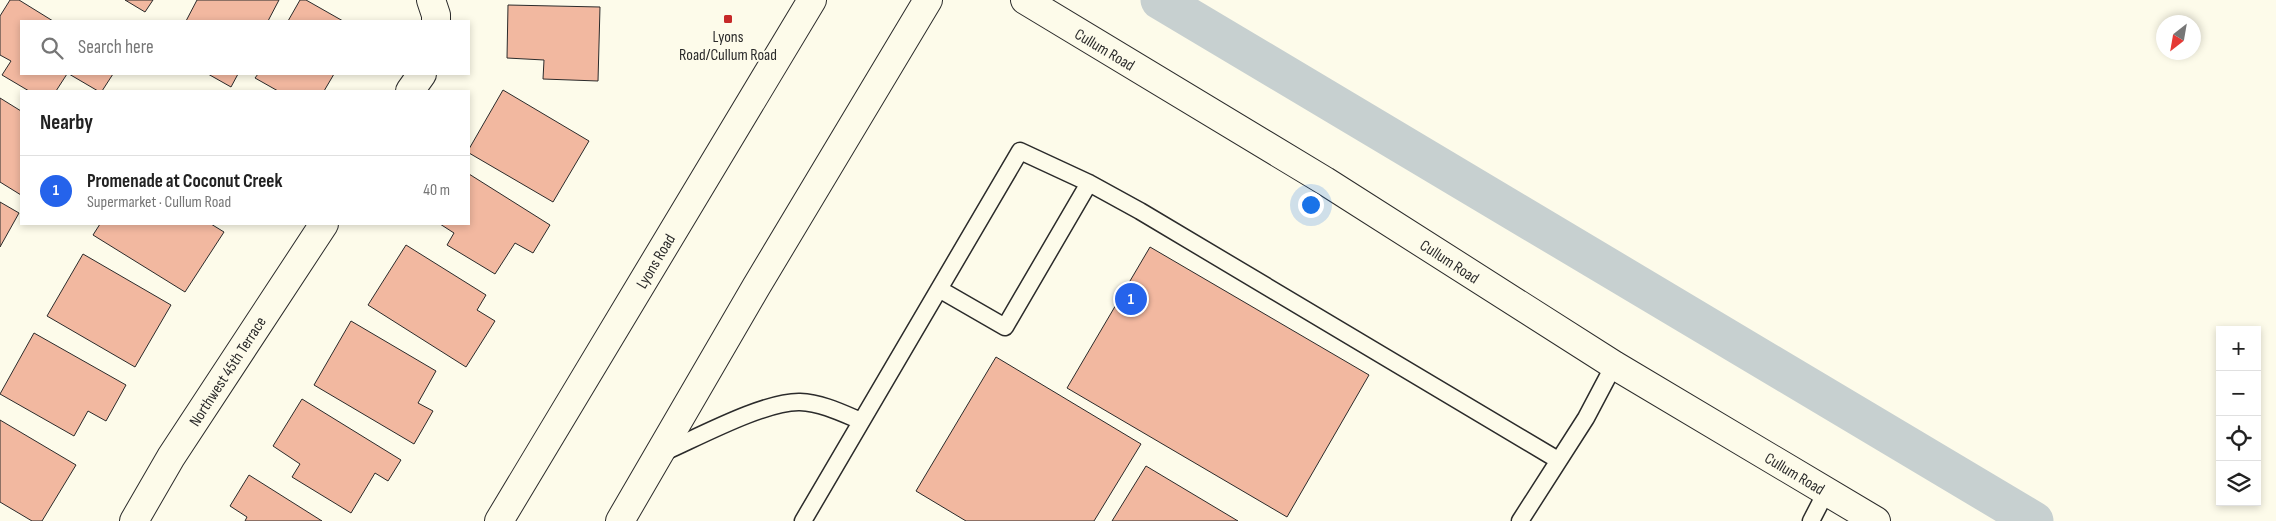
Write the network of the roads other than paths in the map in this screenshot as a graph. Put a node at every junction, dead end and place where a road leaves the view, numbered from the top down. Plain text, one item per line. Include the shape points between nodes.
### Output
1 (812, 0) edge
2 (928, 0) edge
3 (1025, 0) edge
4 (421, 75) edge
5 (411, 90) edge
6 (1089, 183) junction
7 (323, 225) edge
8 (939, 289) junction
9 (1614, 365) junction
10 (862, 421) junction
11 (660, 454) junction
12 (1558, 460) junction
13 (1826, 492) junction
14 (134, 521) edge
15 (499, 521) edge
16 (620, 521) edge
17 (802, 521) edge
18 (1520, 521) edge
19 (1811, 521) edge
20 (1876, 521) edge

1 - 15 street, Lyons Road
2 - 11 street
3 - 9 street, Cullum Road via 1325,181
4 - 5 street
6 - 8 lane via 1020,151
6 - 8 lane via 1005,327
6 - 12 lane
7 - 14 street, Northwest 45th Terrace via 171,457
8 - 10 lane
9 - 12 lane via 1586,418
9 - 13 street, Cullum Road
10 - 11 lane via 826,406 799,402 758,411
10 - 17 lane
11 - 16 street
12 - 18 lane
13 - 19 lane
13 - 20 street, Cullum Road

